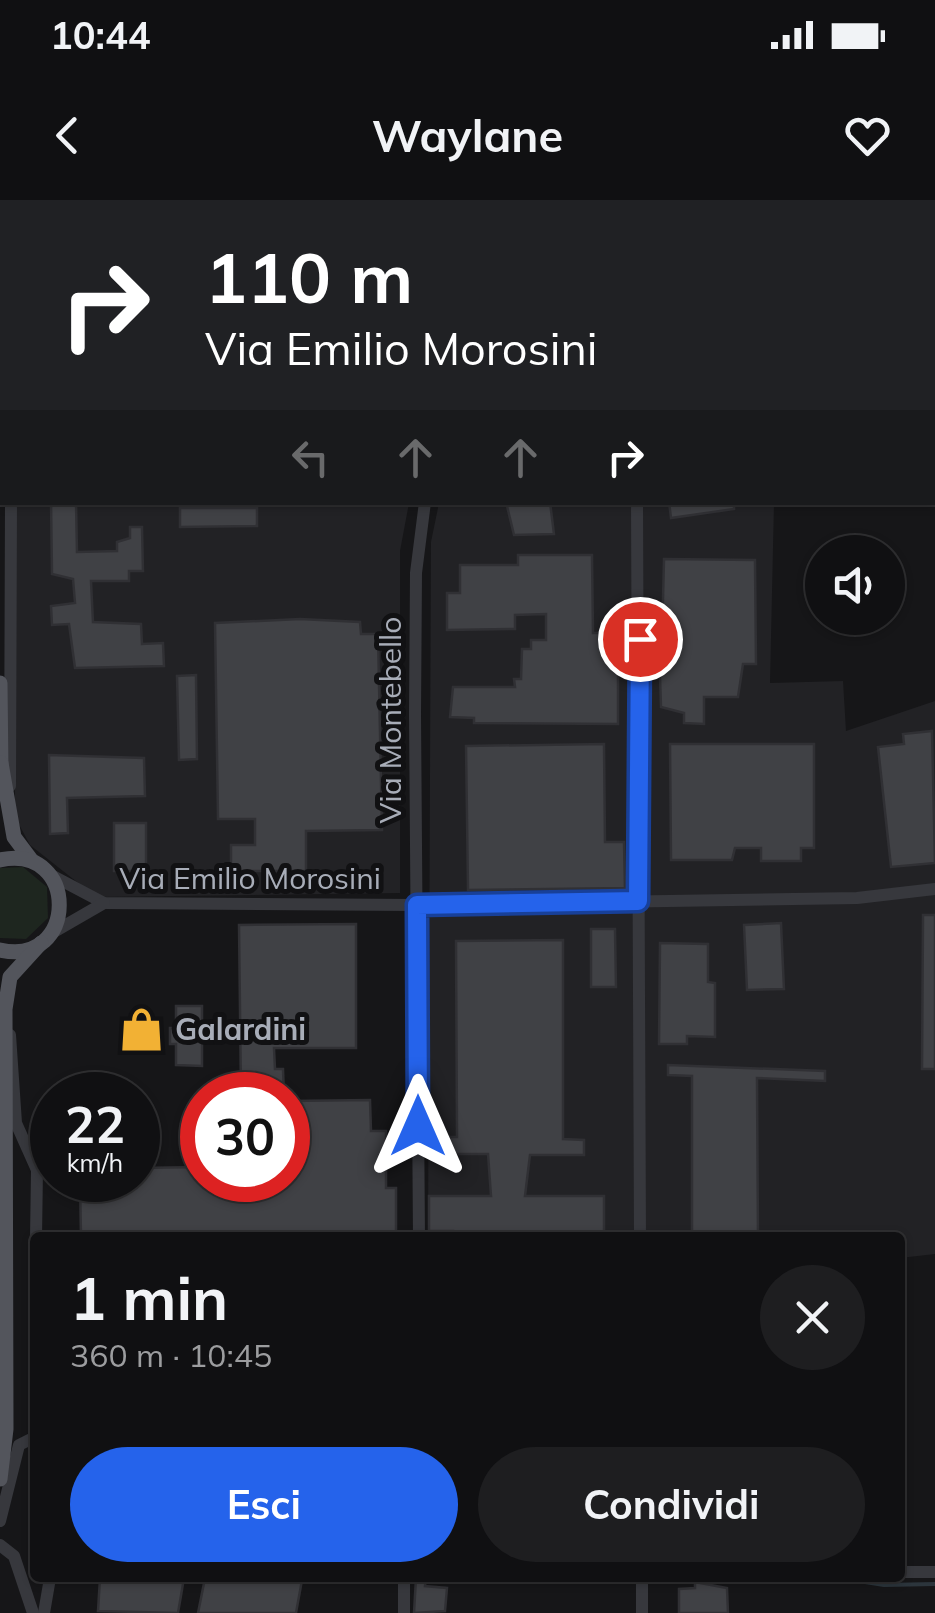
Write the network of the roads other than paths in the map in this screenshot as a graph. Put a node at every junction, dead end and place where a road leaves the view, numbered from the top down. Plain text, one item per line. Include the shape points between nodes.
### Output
1 (12, 505) edge
2 (425, 505) edge
3 (637, 505) edge
4 (0, 684) edge
5 (2, 763) edge
6 (0, 781) edge
7 (10, 818) junction
8 (0, 860) edge
9 (40, 867) junction
10 (935, 889) edge
11 (638, 901) junction
12 (104, 903) junction
13 (417, 905) junction
14 (46, 939) junction
15 (0, 950) edge
16 (0, 990) edge
17 (5, 1009) junction
18 (2, 1209) edge
19 (36, 1232) edge
20 (419, 1232) edge
21 (640, 1232) edge
22 (30, 1439) edge
23 (0, 1480) edge
24 (0, 1521) edge
25 (0, 1545) edge
26 (905, 1572) edge
27 (935, 1572) edge
28 (49, 1582) edge
29 (404, 1582) edge
30 (642, 1582) edge
31 (33, 1613) edge
32 (44, 1613) edge
33 (404, 1613) edge
34 (642, 1613) edge

1 - 7 street
2 - 13 street, Via Montebello via 416,572
3 - 11 street
4 - 5 main road
5 - 6 main road
5 - 7 main road
7 - 9 main road via 14,837
8 - 9 main road
9 - 12 street, Via Emilio Morosini
9 - 14 main road via 60,903
10 - 11 street, Via Emilio Morosini via 857,898
11 - 13 street, Via Emilio Morosini
11 - 21 street
12 - 13 street, Via Emilio Morosini
12 - 14 street, Via Emilio Morosini
13 - 20 street, Via Montebello
14 - 15 main road via 17,952
14 - 17 main road via 10,977
16 - 17 main road
17 - 18 main road
17 - 19 street via 16,1123 36,1170
18 - 23 main road via 6,1429
22 - 24 street via 19,1445
25 - 31 street via 14,1556
26 - 27 street
28 - 32 street
29 - 33 street
30 - 34 street

